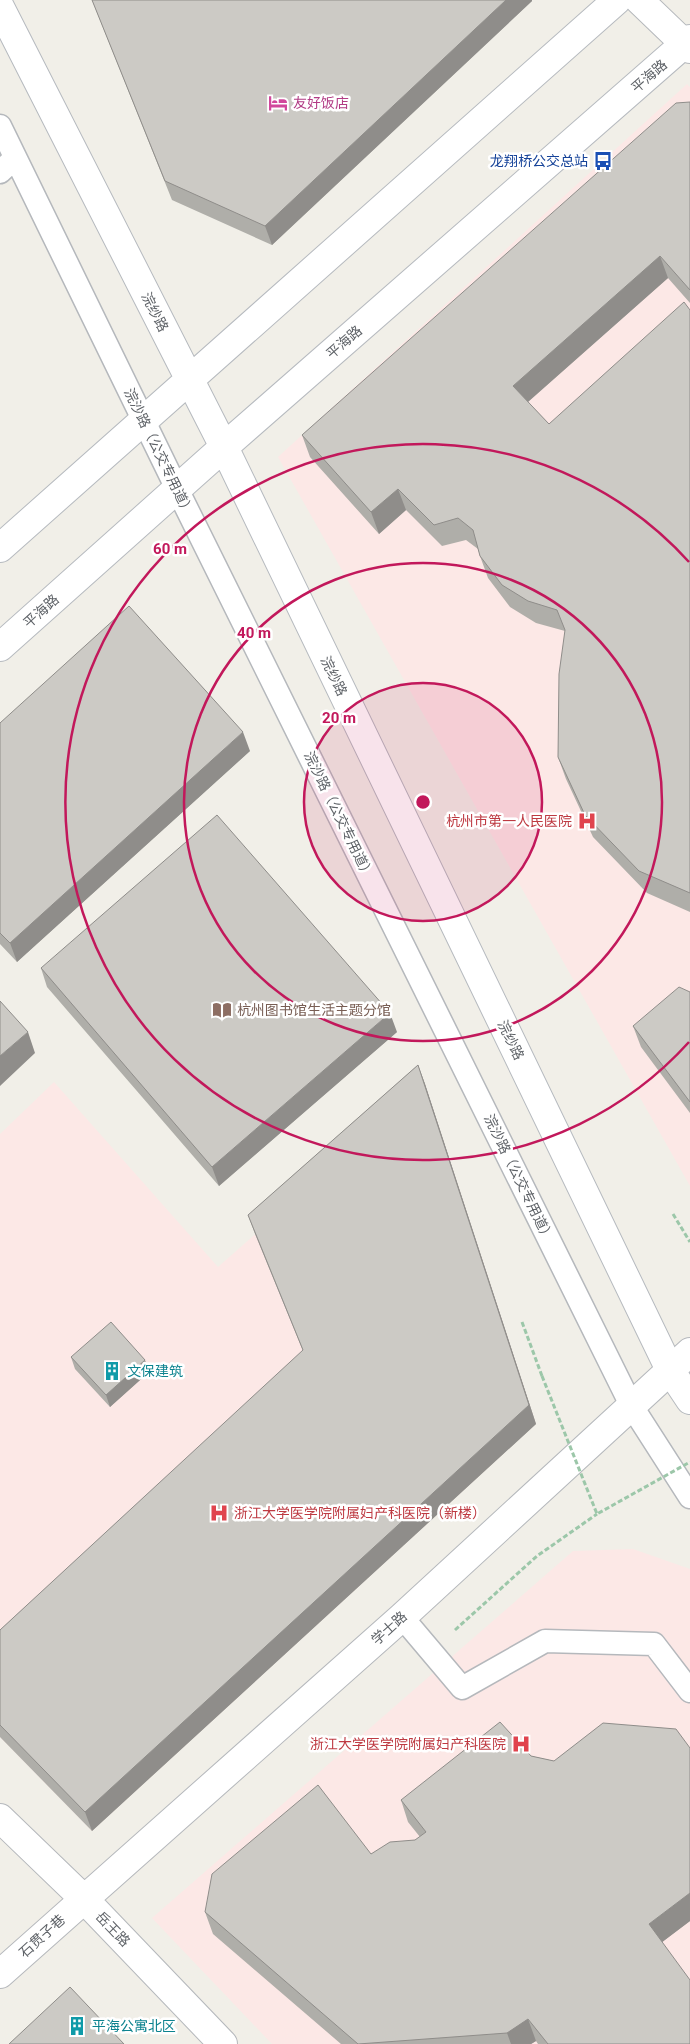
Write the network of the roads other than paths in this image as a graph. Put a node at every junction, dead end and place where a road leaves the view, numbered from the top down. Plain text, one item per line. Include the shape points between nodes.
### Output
1 (618, 0) edge
2 (639, 0) edge
3 (0, 7) edge
4 (688, 44) edge
5 (0, 126) edge
6 (8, 165) edge
7 (189, 379) junction
8 (144, 420) junction
9 (224, 447) junction
10 (177, 489) junction
11 (0, 548) edge
12 (0, 647) edge
13 (680, 1361) edge
14 (690, 1400) edge
15 (632, 1406) junction
16 (690, 1497) edge
17 (402, 1616) junction
18 (690, 1691) edge
19 (0, 1818) edge
20 (84, 1899) junction
21 (0, 1974) edge
22 (223, 2044) edge

1 - 7 main road
2 - 4 main road
3 - 7 main road, 浣纱路
4 - 9 main road, 平海路
5 - 6 lane, 浣沙路（公交专用道）
6 - 8 lane, 浣沙路（公交专用道）
7 - 8 main road
7 - 9 main road, 浣纱路
8 - 10 lane, 浣沙路（公交专用道）
8 - 11 main road
9 - 10 main road, 平海路
9 - 13 main road, 浣纱路
10 - 12 main road, 平海路
10 - 15 lane, 浣沙路（公交专用道）
13 - 14 main road, 浣纱路
13 - 15 main road, 学士路
15 - 16 lane, 浣沙路（公交专用道）
15 - 17 main road, 学士路
17 - 18 lane via 462,1688 545,1641 654,1644
17 - 20 main road, 学士路
19 - 20 main road, 岳王路
20 - 21 main road, 石贯子巷
20 - 22 main road, 岳王路

